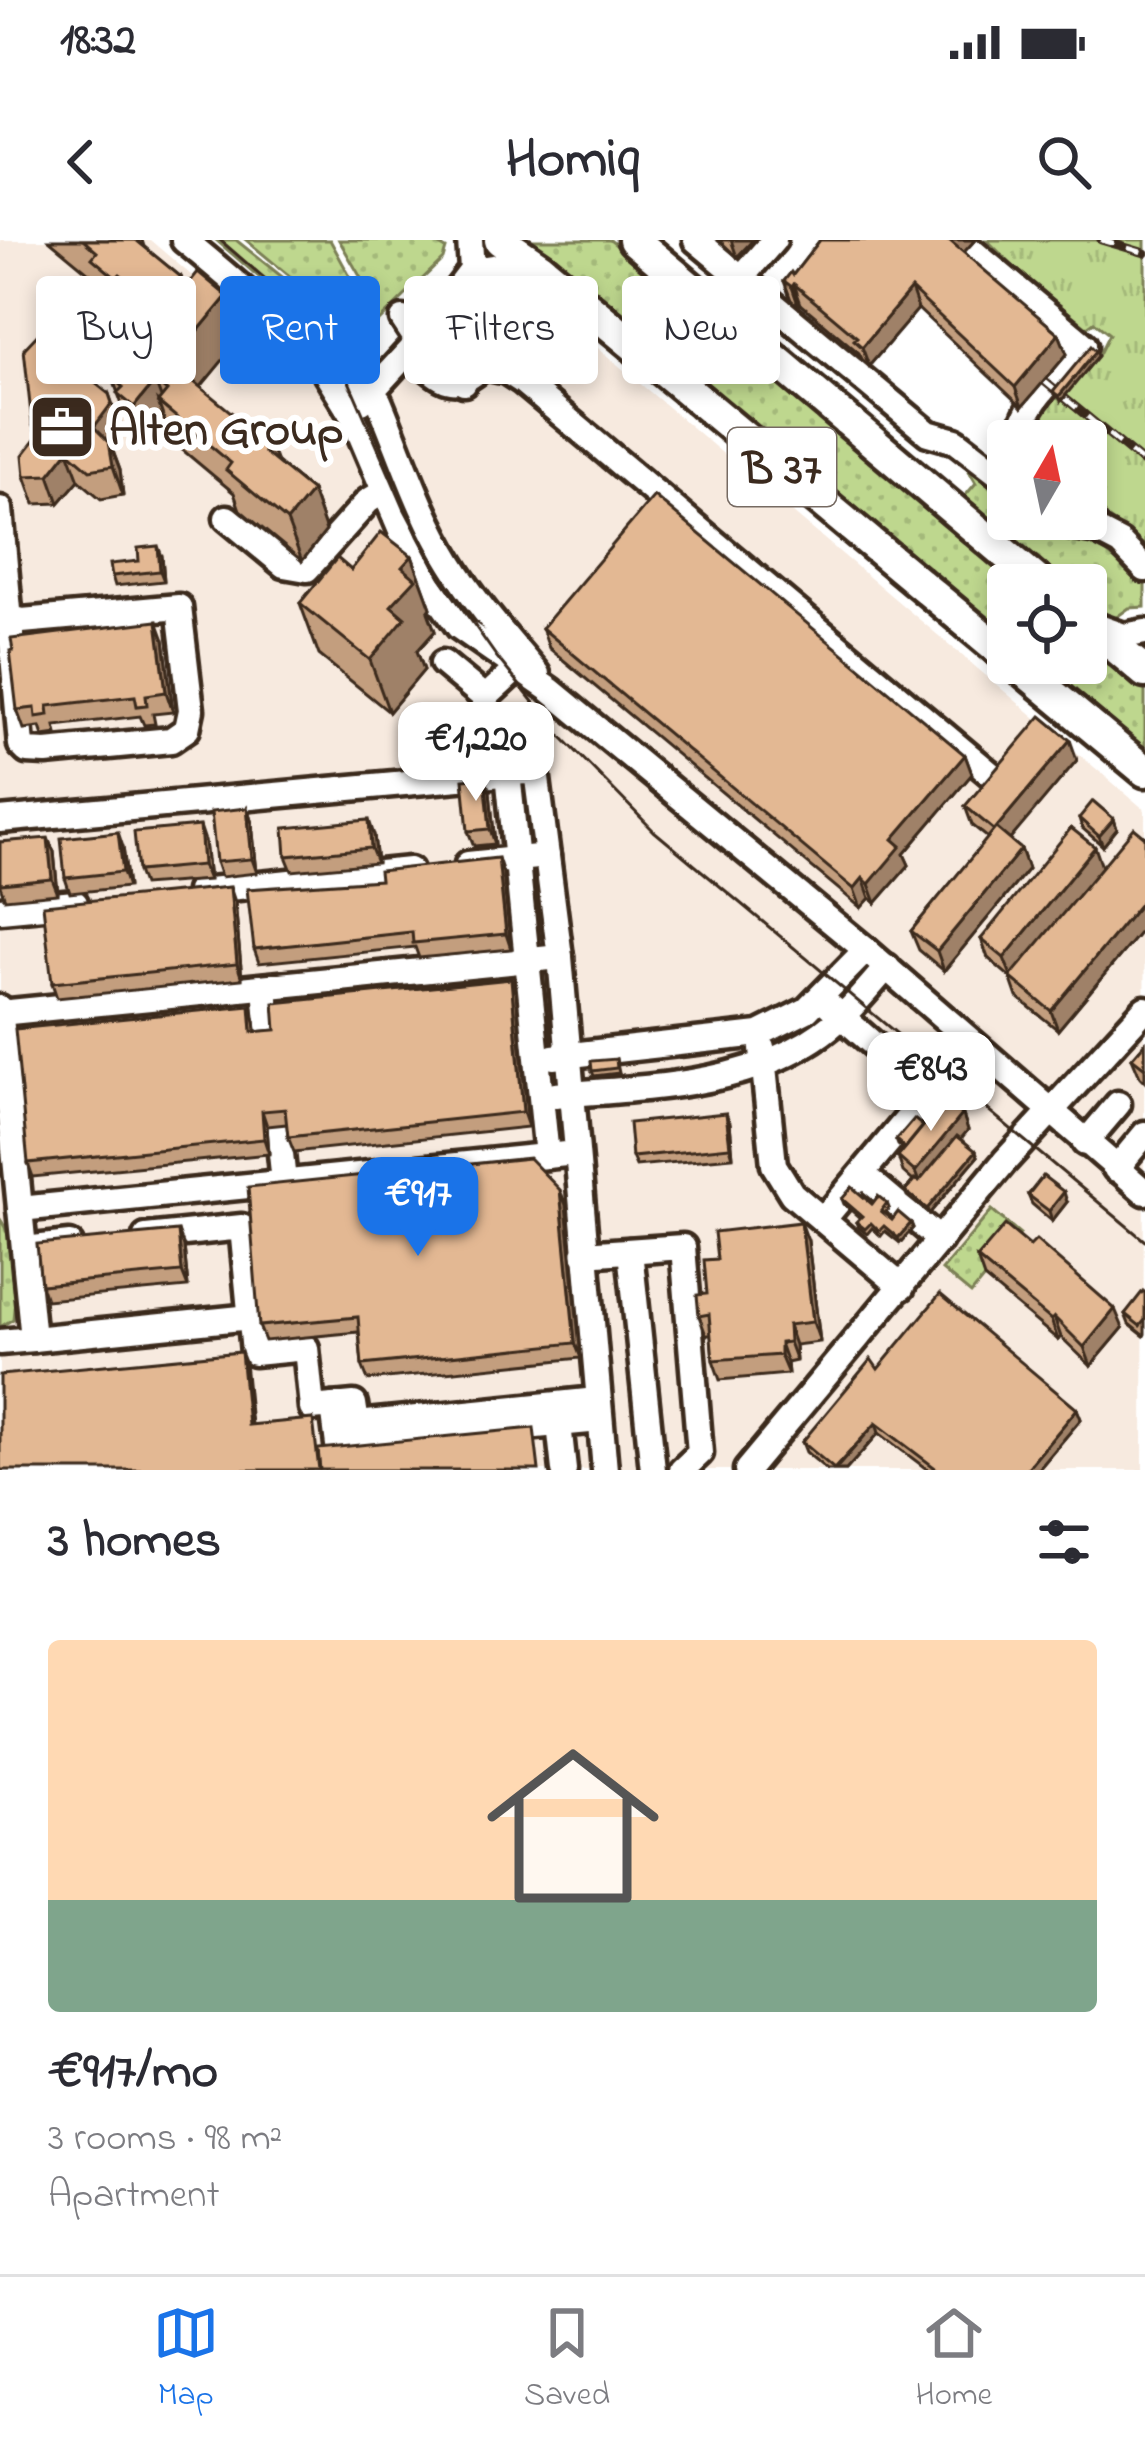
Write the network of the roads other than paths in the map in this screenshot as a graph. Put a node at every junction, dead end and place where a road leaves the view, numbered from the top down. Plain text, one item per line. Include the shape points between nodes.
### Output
1 (184, 240) edge
2 (470, 240) edge
3 (500, 240) edge
4 (634, 240) edge
5 (696, 240) edge
6 (774, 240) edge
7 (971, 251) dead end
8 (533, 262) junction
9 (472, 270) junction
10 (228, 276) edge
11 (468, 276) edge
12 (739, 276) edge
13 (743, 276) edge
14 (780, 310) edge
15 (404, 361) edge
16 (332, 384) edge
17 (365, 384) edge
18 (525, 384) edge
19 (371, 390) junction
20 (1023, 420) edge
21 (354, 421) junction
22 (987, 465) edge
23 (384, 507) junction
24 (0, 509) edge
25 (226, 518) dead end
26 (1106, 540) edge
27 (1017, 564) edge
28 (1140, 565) edge
29 (487, 615) junction
30 (12, 618) junction
31 (459, 627) junction
32 (1107, 630) edge
33 (1145, 632) edge
34 (987, 640) edge
35 (1107, 640) edge
36 (442, 663) dead end
37 (518, 663) junction
38 (1145, 673) edge
39 (1040, 684) edge
40 (1145, 771) edge
41 (508, 773) junction
42 (994, 777) edge
43 (0, 820) edge
44 (547, 856) junction
45 (517, 859) junction
46 (164, 894) edge
47 (94, 901) edge
48 (0, 910) edge
49 (866, 950) junction
50 (560, 957) junction
51 (527, 961) junction
52 (887, 967) junction
53 (265, 987) junction
54 (822, 998) junction
55 (1145, 1010) edge
56 (0, 1011) edge
57 (842, 1017) junction
58 (759, 1034) junction
59 (270, 1046) edge
60 (653, 1048) junction
61 (568, 1055) junction
62 (530, 1059) junction
63 (766, 1063) junction
64 (657, 1087) junction
65 (571, 1094) junction
66 (541, 1096) junction
67 (1118, 1104) dead end
68 (1052, 1111) junction
69 (278, 1125) edge
70 (1145, 1134) edge
71 (1085, 1143) junction
72 (576, 1153) junction
73 (547, 1156) junction
74 (1117, 1168) junction
75 (862, 1174) junction
76 (284, 1182) junction
77 (1145, 1192) edge
78 (13, 1195) edge
79 (823, 1220) junction
80 (129, 1238) edge
81 (940, 1240) junction
82 (87, 1243) edge
83 (24, 1249) junction
84 (630, 1251) junction
85 (584, 1254) junction
86 (902, 1287) junction
87 (251, 1317) junction
88 (33, 1339) junction
89 (0, 1342) edge
90 (334, 1406) junction
91 (598, 1410) junction
92 (559, 1424) junction
93 (352, 1444) junction
94 (355, 1470) edge
95 (564, 1470) edge
96 (605, 1470) edge
97 (652, 1470) edge
98 (682, 1470) edge
99 (747, 1470) edge

1 - 10 street
2 - 9 street
3 - 8 main road, B 37
4 - 27 main road, B 37
5 - 12 street
6 - 13 street
7 - 20 street via 1084,346
8 - 9 street
8 - 34 main road, B 37
9 - 11 street
14 - 22 street via 928,433 956,441
15 - 19 street
16 - 21 street
17 - 19 street
18 - 42 street
19 - 21 street
19 - 29 street via 435,534
21 - 23 street
23 - 25 street via 368,501 307,569 284,565
23 - 31 street
24 - 30 street
26 - 28 street
29 - 31 street via 477,628
29 - 37 street
30 - 30 street via 179,607 187,730 171,740 28,751 17,735
31 - 37 street
32 - 33 street
35 - 38 main road
36 - 37 street via 485,698
37 - 49 street
39 - 40 main road
41 - 43 street
41 - 44 street via 536,771
41 - 45 street
44 - 45 street
44 - 50 street
45 - 46 street
45 - 51 street
47 - 48 street
49 - 52 street
49 - 54 street
50 - 51 street
50 - 61 street
51 - 53 street
51 - 62 street
52 - 57 street
52 - 68 street
53 - 56 street
53 - 59 street
54 - 57 street
54 - 58 street
55 - 68 street
56 - 78 street via 19,1113
57 - 63 street
57 - 75 street via 929,1093
58 - 60 street
58 - 63 street
60 - 61 street
60 - 64 street
61 - 62 street
61 - 65 street
62 - 66 street
63 - 64 street
63 - 79 street via 774,1165
64 - 65 street
65 - 66 street
65 - 72 street
66 - 73 street
67 - 71 street
68 - 71 street
68 - 81 street
69 - 76 street
70 - 74 street
71 - 74 street
72 - 73 street
72 - 85 street
73 - 76 street
74 - 77 street
75 - 79 street
75 - 81 street
76 - 78 street
78 - 83 street
79 - 86 street
80 - 87 street via 242,1227
81 - 86 street
82 - 83 street
83 - 88 street
84 - 85 street
84 - 97 street
84 - 98 street via 683,1246 700,1453
85 - 91 street
86 - 99 street
87 - 88 street
87 - 90 street via 254,1353 306,1348 313,1408
88 - 89 street
90 - 91 street via 354,1404 357,1424 460,1412
90 - 93 street via 338,1445
91 - 92 street
91 - 96 street
92 - 93 street
92 - 95 street
93 - 94 street

